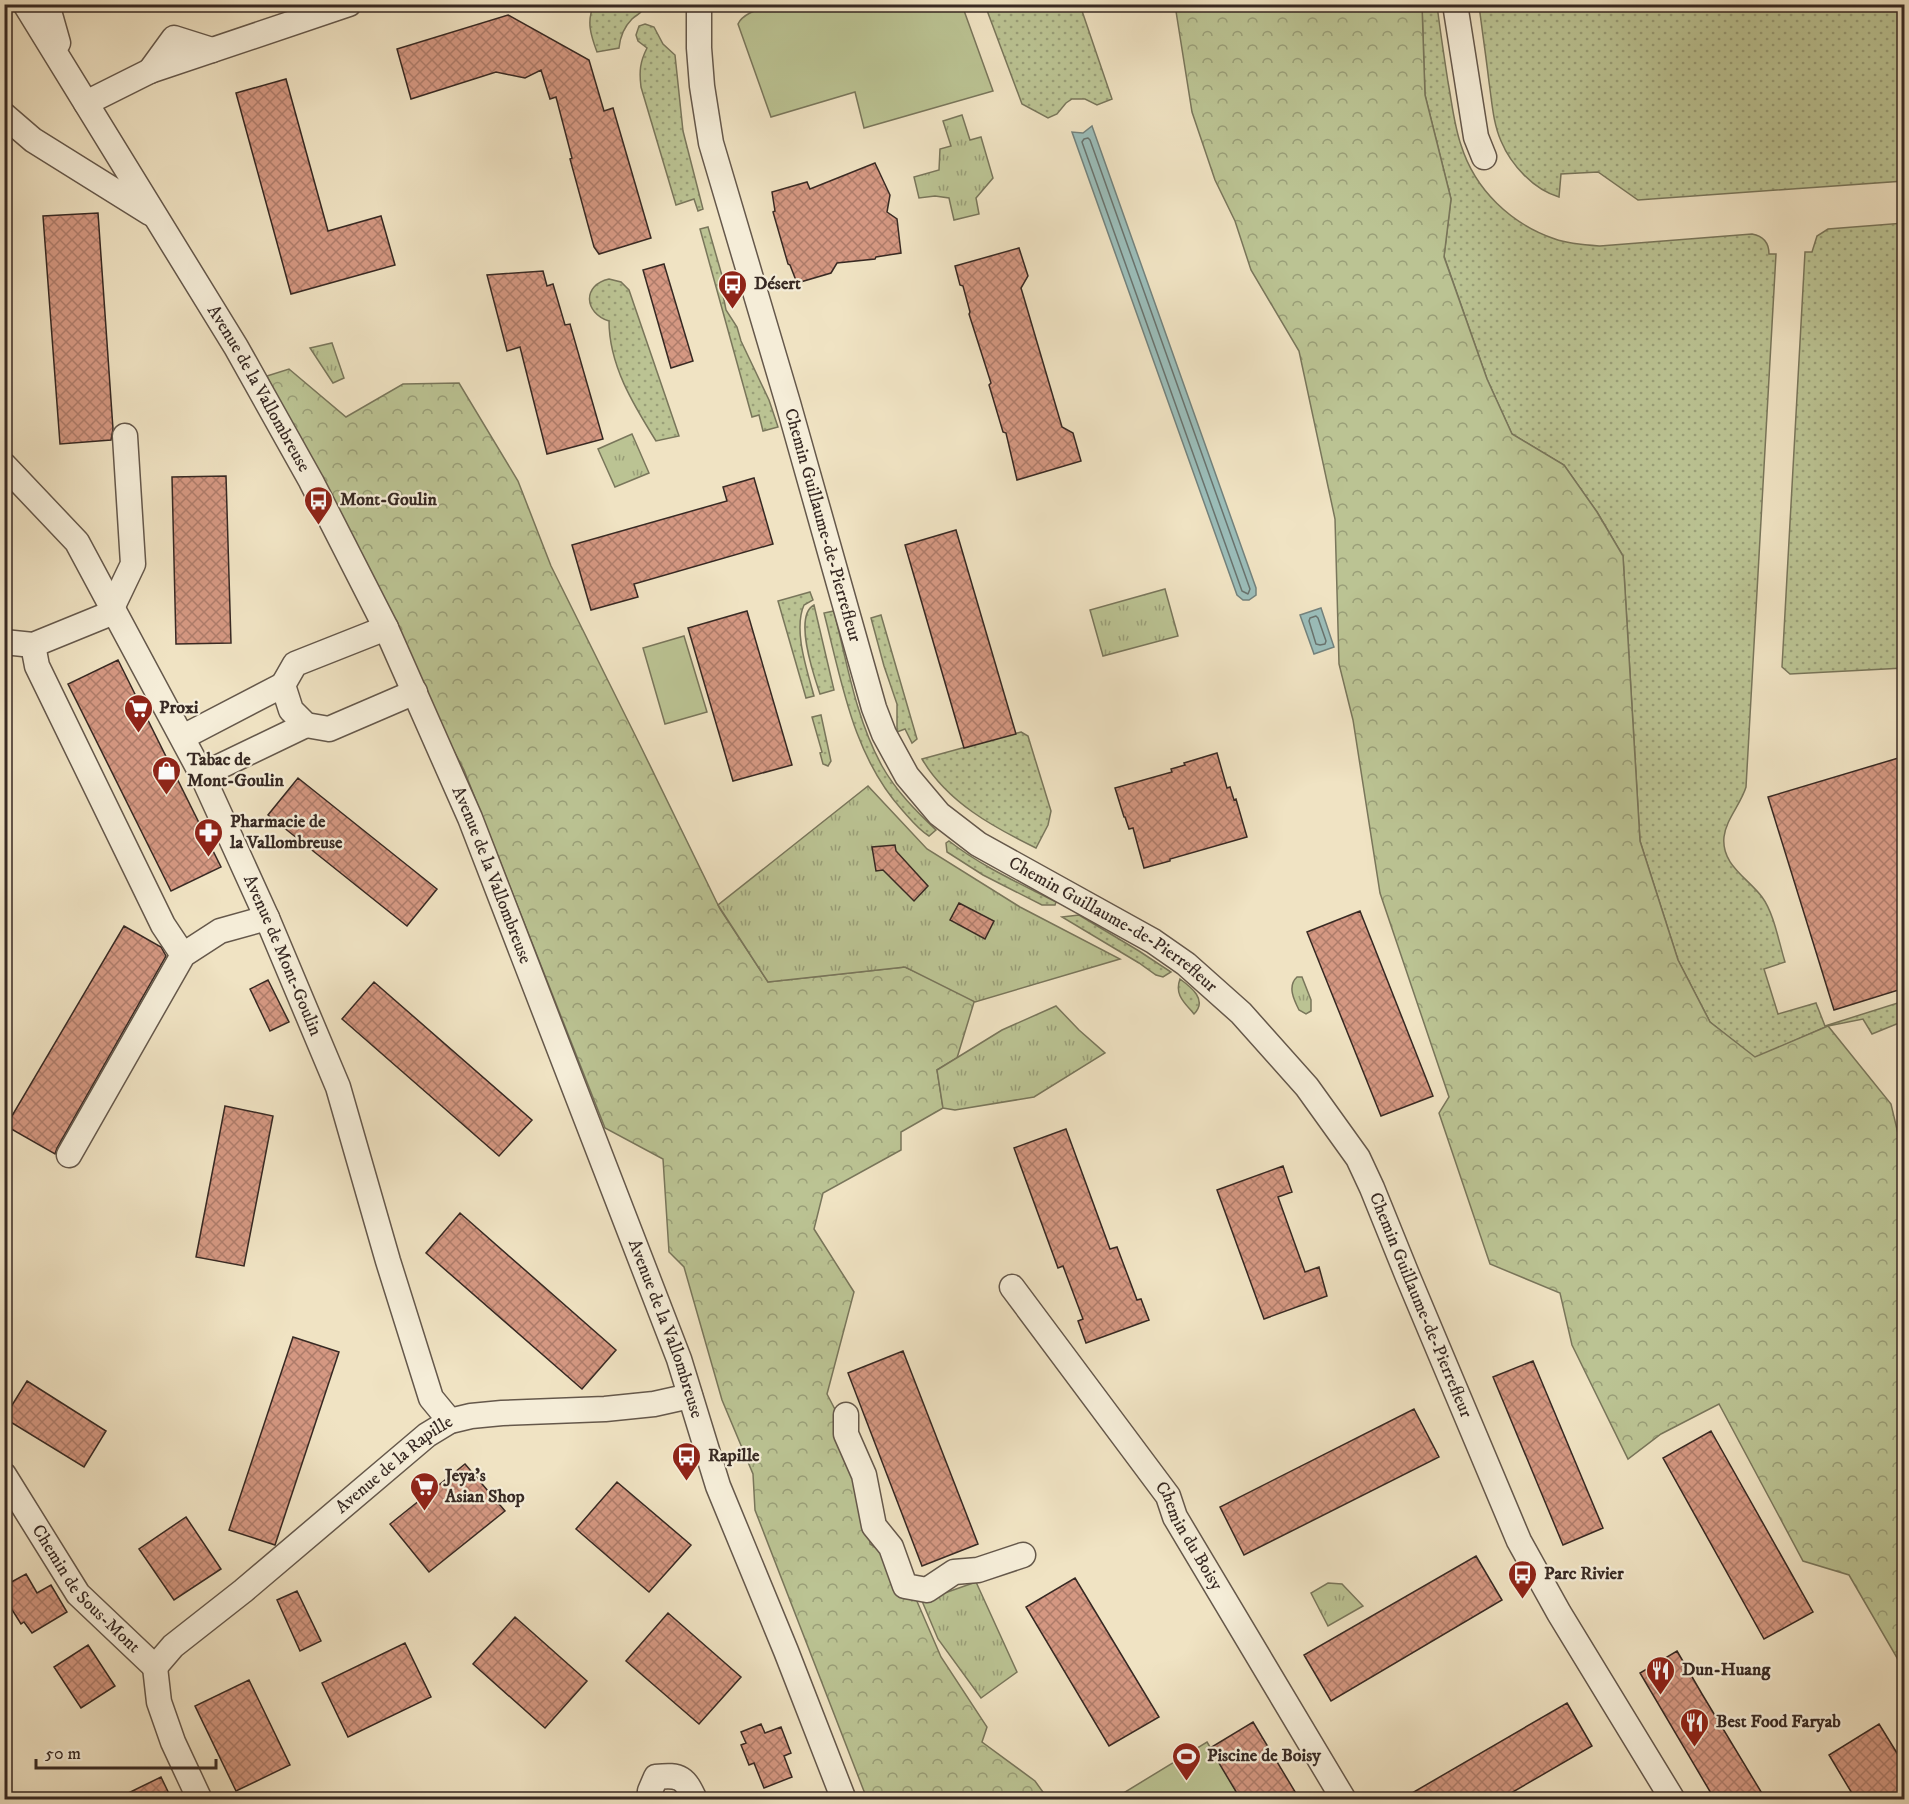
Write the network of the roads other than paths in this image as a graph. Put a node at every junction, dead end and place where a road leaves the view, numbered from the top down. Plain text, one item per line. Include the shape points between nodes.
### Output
1 (25, 4) edge
2 (47, 4) edge
3 (349, 4) edge
4 (1455, 4) edge
5 (696, 9) edge
6 (212, 50) junction
7 (64, 66) junction
8 (156, 69) junction
9 (86, 103) junction
10 (4, 115) edge
11 (1484, 157) dead end
12 (154, 216) junction
13 (125, 436) dead end
14 (4, 465) edge
15 (113, 610) junction
16 (386, 628) junction
17 (4, 642) edge
18 (33, 645) junction
19 (283, 685) junction
20 (415, 692) junction
21 (306, 725) junction
22 (183, 737) junction
23 (202, 775) junction
24 (267, 918) junction
25 (183, 955) junction
26 (69, 1155) dead end
27 (1012, 1287) dead end
28 (690, 1395) junction
29 (846, 1415) dead end
30 (450, 1421) junction
31 (4, 1475) edge
32 (1023, 1555) dead end
33 (155, 1667) junction
34 (200, 1800) edge
35 (649, 1800) edge
36 (695, 1800) edge
37 (844, 1800) edge
38 (1344, 1800) edge
39 (1673, 1800) edge

1 - 7 street, Avenue de la Vallombreuse
2 - 7 street
3 - 6 street
4 - 11 street via 1476,137
5 - 39 street, Chemin Guillaume-de-Pierrefleur via 711,143 874,708 894,754 939,814 978,844 1186,963 1241,1013 1308,1087 1358,1158 1372,1188 1519,1541
6 - 8 street
6 - 8 street via 174,38
7 - 9 street, Avenue de la Vallombreuse
8 - 9 street
9 - 12 street, Avenue de la Vallombreuse
10 - 12 street via 33,140
12 - 16 street, Avenue de la Vallombreuse via 236,347 296,453
13 - 15 street via 133,564
14 - 15 street, Avenue de Mont-Goulin via 77,542
15 - 18 street
15 - 22 street, Avenue de Mont-Goulin
16 - 19 street via 295,664
16 - 20 street, Avenue de la Vallombreuse
17 - 18 street
18 - 25 street via 37,666 163,925
19 - 21 street via 291,710
19 - 22 street
20 - 21 street via 329,729
20 - 28 street, Avenue de la Vallombreuse via 474,829
21 - 23 street
22 - 23 street, Avenue de Mont-Goulin
23 - 24 street, Avenue de Mont-Goulin
24 - 25 street via 220,932
24 - 30 street, Avenue de Mont-Goulin via 338,1087 431,1398
25 - 26 street
27 - 38 street, Chemin du Boisy via 1168,1496 1175,1517
28 - 30 street, Avenue de la Rapille via 654,1404 502,1413
28 - 37 street, Avenue de la Vallombreuse via 718,1486
29 - 32 street via 846,1434 864,1475 874,1526 891,1547 906,1586 927,1590 954,1572 978,1570
30 - 33 street, Avenue de la Rapille via 427,1435 173,1646
31 - 33 street, Chemin de Sous-Mont via 78,1594
33 - 34 street via 159,1702
35 - 36 street via 656,1778 673,1775 686,1781

